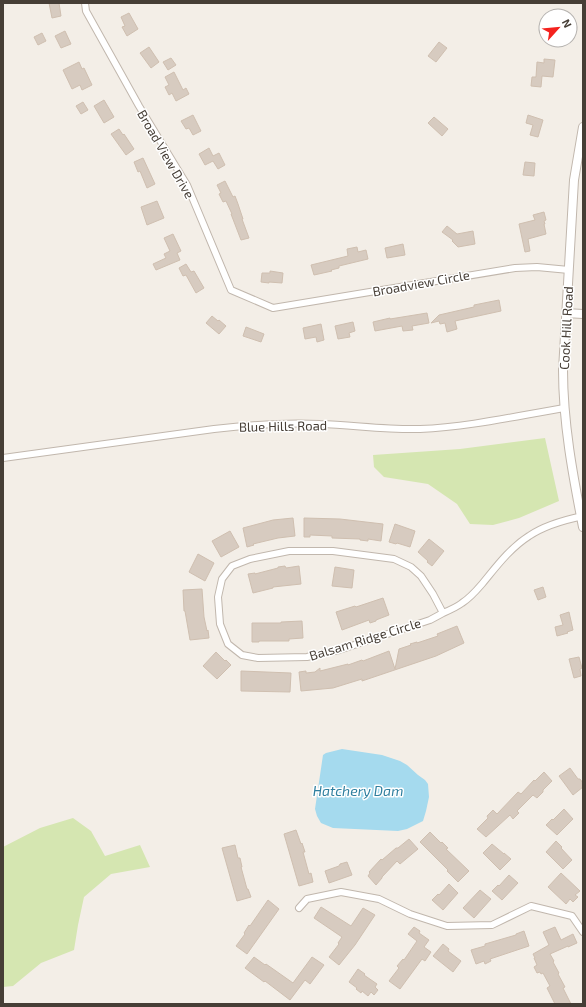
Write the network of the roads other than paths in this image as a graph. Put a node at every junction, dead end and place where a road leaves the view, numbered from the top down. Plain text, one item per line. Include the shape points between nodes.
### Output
1 (85, 3) edge
2 (583, 127) edge
3 (569, 270) junction
4 (273, 308) joint
5 (566, 313) junction
6 (583, 314) edge
7 (564, 408) junction
8 (3, 458) edge
9 (582, 516) edge
10 (583, 528) edge
11 (443, 613) junction
12 (299, 908) dead end
13 (583, 932) edge

1 - 4 street, Broad View Drive via 86,11 135,99 187,185 231,290
2 - 3 street, Cook Hill Road via 574,180
3 - 4 street, Broadview Circle via 515,268
3 - 5 street, Cook Hill Road
5 - 6 street
5 - 7 street, Cook Hill Road
7 - 8 street, Blue Hills Road via 477,423 419,429 318,424 242,426
7 - 9 street, Cook Hill Road
9 - 10 street, Cook Hill Road
9 - 11 street, Balsam Ridge Circle via 556,523 528,536 518,543 472,595
11 - 11 street, Balsam Ridge Circle via 430,620 307,658 258,658 242,655 228,644 220,624 218,597 222,579 232,566 250,559 289,551 333,551 394,559 411,567 421,576
12 - 13 street via 307,899 342,892 379,899 410,914 447,926 492,925 531,906 572,916

